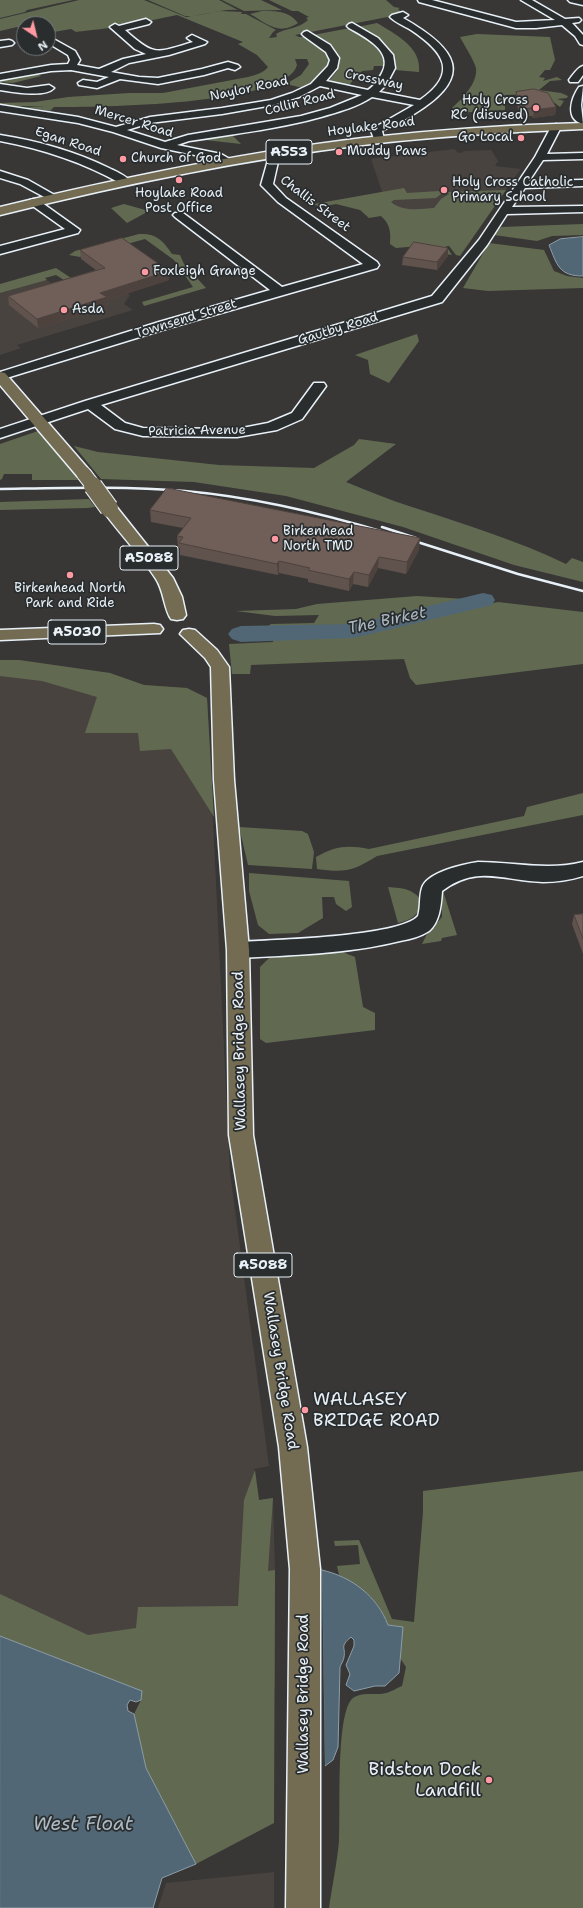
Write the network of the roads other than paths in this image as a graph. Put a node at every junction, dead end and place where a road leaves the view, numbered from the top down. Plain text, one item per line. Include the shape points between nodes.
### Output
1 (422, 0) edge
2 (524, 0) edge
3 (544, 0) edge
4 (583, 2) edge
5 (570, 3) edge
6 (384, 19) dead end
7 (580, 21) edge
8 (146, 22) dead end
9 (563, 22) junction
10 (352, 26) dead end
11 (306, 34) dead end
12 (192, 38) dead end
13 (583, 42) edge
14 (56, 48) edge
15 (156, 55) junction
16 (228, 64) dead end
17 (71, 67) junction
18 (583, 69) edge
19 (102, 72) junction
20 (120, 76) junction
21 (0, 77) edge
22 (574, 80) dead end
23 (320, 83) junction
24 (85, 86) dead end
25 (0, 87) edge
26 (49, 88) dead end
27 (583, 90) edge
28 (371, 93) junction
29 (423, 104) junction
30 (0, 108) edge
31 (583, 121) edge
32 (583, 126) edge
33 (556, 127) junction
34 (117, 130) junction
35 (0, 138) edge
36 (380, 139) junction
37 (165, 146) junction
38 (275, 154) junction
39 (583, 156) edge
40 (540, 157) junction
41 (228, 161) junction
42 (0, 174) edge
43 (124, 181) junction
44 (583, 183) edge
45 (520, 185) junction
46 (52, 197) junction
47 (34, 202) junction
48 (583, 209) edge
49 (0, 211) edge
50 (504, 211) junction
51 (179, 215) dead end
52 (0, 250) edge
53 (373, 265) joint
54 (279, 291) junction
55 (0, 376) edge
56 (319, 386) dead end
57 (90, 404) junction
58 (38, 421) junction
59 (0, 434) edge
60 (172, 631) junction
61 (0, 635) edge
62 (583, 869) edge
63 (238, 950) junction
64 (303, 1908) edge

1 - 9 street via 516,25
2 - 9 street
3 - 7 street
4 - 5 main road
5 - 7 street
6 - 29 street via 399,16 433,40 446,57 446,80
7 - 9 street
8 - 15 street via 117,28 138,47
9 - 13 street via 573,29
10 - 28 street, Collin Road via 376,41 387,52 390,60 387,78
11 - 23 street, Naylor Road via 330,51 334,59 334,66
12 - 15 street via 206,43
14 - 17 street via 69,52 74,57
15 - 19 street via 126,61
16 - 20 street via 158,81
17 - 19 street
17 - 21 street
18 - 22 street
19 - 20 street
20 - 24 street
23 - 28 street, Crossway
23 - 34 street, Naylor Road via 303,92 268,102 135,122
25 - 26 street via 35,93
27 - 31 street via 575,110
28 - 29 street, Crossway
28 - 37 street, Collin Road via 349,104 304,119 185,139
29 - 36 street via 378,129 376,131
30 - 34 street, Mercer Road via 78,120
32 - 33 main road, Hoylake Road / A553
33 - 36 main road, Hoylake Road / A553
33 - 40 street, Gautby Road
34 - 37 street, Mercer Road
35 - 43 street, Egan Road via 63,153 101,168
36 - 38 main road, Hoylake Road / A553
37 - 41 street, Mercer Road via 217,156
38 - 41 main road, Hoylake Road / A553
38 - 53 street, Challis Street via 266,185 282,200
39 - 40 street
40 - 45 street, Gautby Road
41 - 43 main road, Hoylake Road / A553
42 - 46 street via 24,182
43 - 46 main road, Hoylake Road / A553
44 - 45 street
45 - 50 street, Gautby Road
46 - 47 main road, Hoylake Road / A553
47 - 49 main road, Hoylake Road / A553
47 - 52 street via 79,229
48 - 50 street
50 - 57 street, Gautby Road via 483,242 437,299
51 - 54 street
53 - 54 street, Townsend Street
54 - 55 street, Townsend Street
55 - 58 main road, A5088
56 - 57 street, Patricia Avenue via 297,416 272,427 237,433 143,432 120,426
57 - 58 street, Gautby Road
58 - 59 street, Gautby Road
58 - 60 main road, A5088, bridge via 84,474 164,578 173,597
60 - 61 main road, A5030
60 - 63 main road, Wallasey Bridge Road / A5088 via 211,654 220,667 224,780
62 - 63 street via 559,874 486,868 465,871 442,879 432,888 430,915 421,926 410,932 356,940
63 - 64 main road, Wallasey Bridge Road / A5088 via 241,1135 293,1448 305,1569

